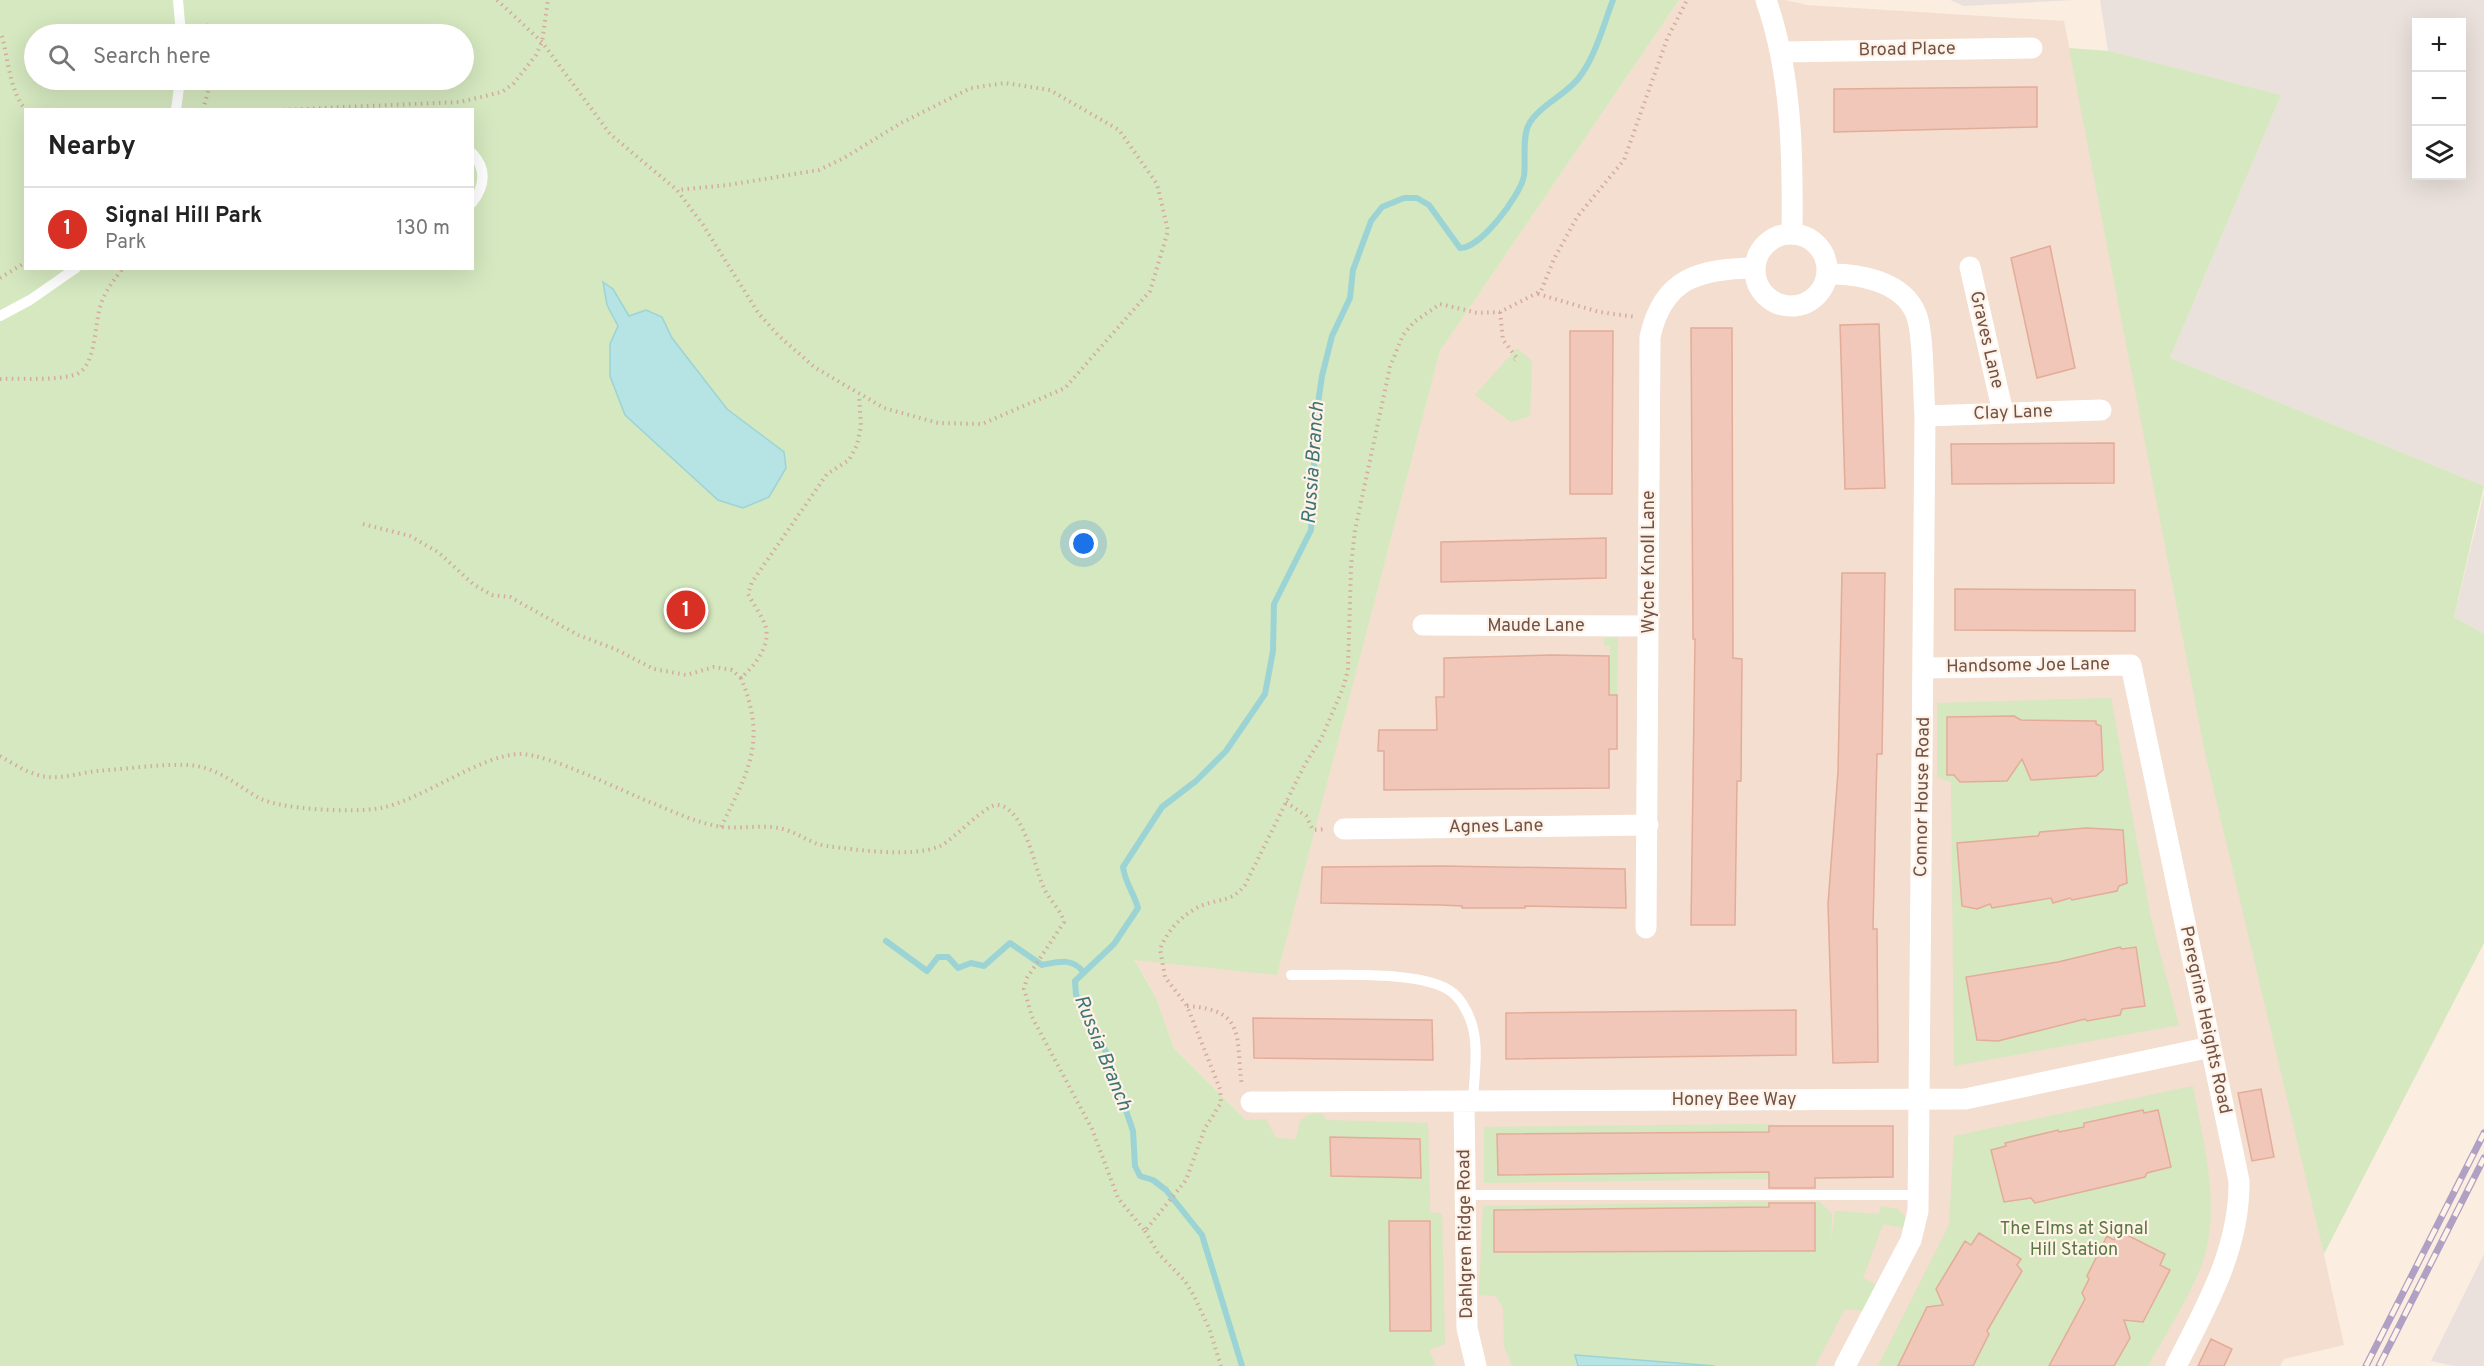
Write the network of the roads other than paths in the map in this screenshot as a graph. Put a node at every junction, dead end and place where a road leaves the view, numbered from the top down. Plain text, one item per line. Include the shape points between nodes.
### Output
1 (178, 0) edge
2 (1766, 0) edge
3 (180, 24) edge
4 (2032, 48) dead end
5 (1782, 52) junction
6 (179, 90) edge
7 (176, 108) edge
8 (474, 155) edge
9 (474, 199) edge
10 (1792, 234) junction
11 (1970, 267) dead end
12 (1755, 268) junction
13 (73, 270) edge
14 (1827, 274) junction
15 (0, 316) edge
16 (2101, 410) dead end
17 (2003, 413) junction
18 (1925, 416) junction
19 (1423, 625) dead end
20 (1648, 626) junction
21 (2131, 665) joint
22 (1924, 668) junction
23 (1648, 825) junction
24 (1344, 829) road end
25 (1647, 928) dead end
26 (1291, 975) dead end
27 (2211, 1047) junction
28 (1247, 1094) road end
29 (1920, 1099) junction
30 (1468, 1101) junction
31 (1465, 1195) junction
32 (1919, 1195) junction
33 (1476, 1366) edge
34 (1845, 1366) edge
35 (2176, 1366) edge

1 - 3 lane
2 - 5 street
4 - 5 street, Broad Place
5 - 10 street
6 - 7 lane
8 - 9 lane via 484,178
10 - 12 street via 1771,240
10 - 14 street via 1804,236 1822,251
11 - 17 street, Graves Lane
12 - 14 street via 1762,291 1782,305 1806,303 1817,296
12 - 20 street, Wyche Knoll Lane via 1692,276 1667,297 1654,319 1650,338
13 - 15 lane
14 - 18 street, Connor House Road via 1852,273 1883,283 1902,296 1916,313
16 - 17 street, Clay Lane
17 - 18 street, Clay Lane
18 - 22 street, Connor House Road
19 - 20 street, Maude Lane
20 - 23 street, Wyche Knoll Lane
21 - 22 street, Handsome Joe Lane
21 - 27 street, Peregrine Heights Road
22 - 29 street, Connor House Road
23 - 24 street, Agnes Lane
23 - 25 street, Wyche Knoll Lane
26 - 30 lane via 1406,978 1427,981 1454,993 1475,1033
27 - 29 street, Honey Bee Way via 1965,1099
27 - 35 street, Peregrine Heights Road via 2239,1181 2237,1223 2216,1286
28 - 30 street, Honey Bee Way
29 - 30 street, Honey Bee Way
29 - 32 street, Connor House Road
30 - 31 street, Dahlgren Ridge Road
31 - 32 lane
31 - 33 street, Dahlgren Ridge Road via 1467,1328
32 - 34 street, Connor House Road via 1917,1226 1911,1240

